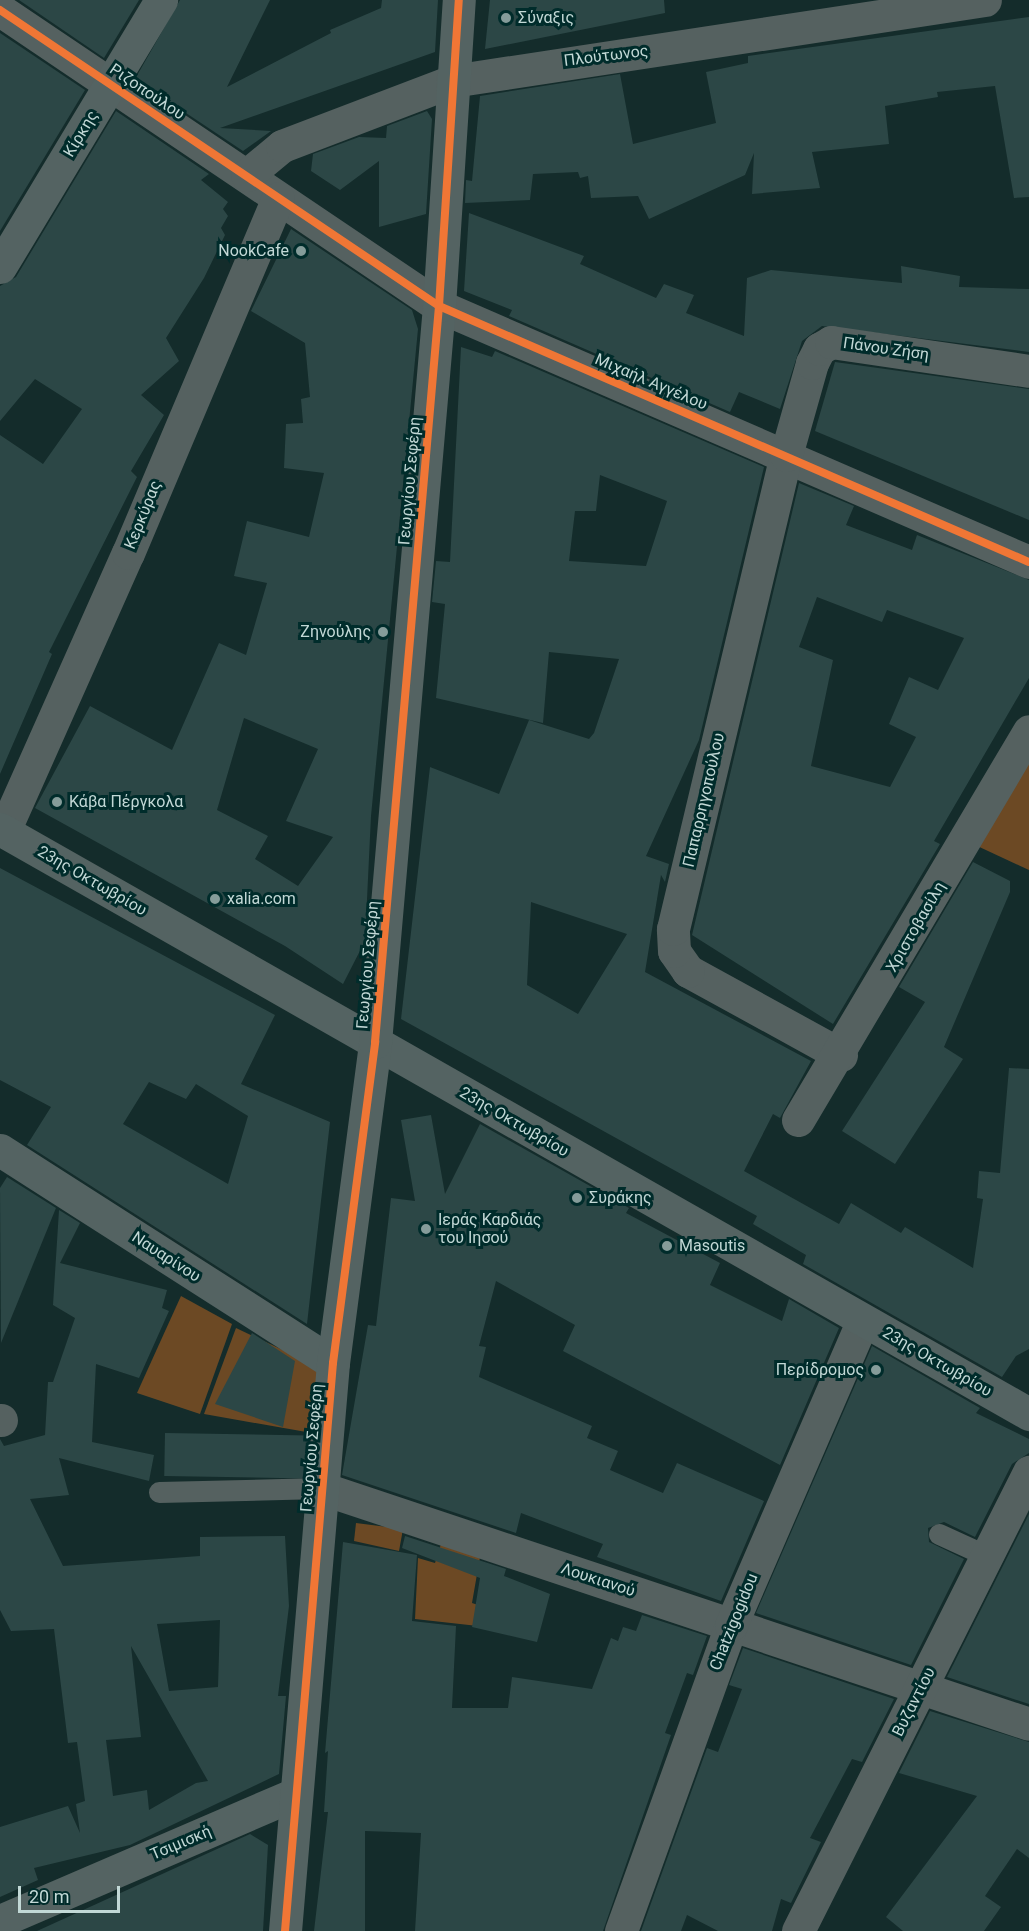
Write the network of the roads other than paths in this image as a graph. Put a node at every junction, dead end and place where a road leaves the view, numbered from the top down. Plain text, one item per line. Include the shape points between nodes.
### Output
1 (161, 0) edge
2 (459, 0) edge
3 (985, 0) edge
4 (895, 7) edge
5 (0, 10) edge
6 (453, 81) junction
7 (111, 84) junction
8 (247, 175) junction
9 (278, 198) junction
10 (0, 267) edge
11 (439, 306) junction
12 (1029, 371) edge
13 (786, 455) junction
14 (1029, 562) edge
15 (1029, 731) edge
16 (2, 830) edge
17 (375, 1042) junction
18 (841, 1055) junction
19 (798, 1120) dead end
20 (0, 1150) edge
21 (863, 1320) junction
22 (333, 1363) junction
23 (1029, 1414) edge
24 (1029, 1472) edge
25 (321, 1488) junction
26 (159, 1492) dead end
27 (939, 1534) dead end
28 (987, 1556) junction
29 (731, 1625) junction
30 (921, 1688) junction
31 (1029, 1724) edge
32 (295, 1794) junction
33 (0, 1921) edge
34 (285, 1931) edge
35 (621, 1931) edge
36 (798, 1931) edge

1 - 7 street, Κίρκης
2 - 6 street, Γεωργίου Σεφέρη
3 - 4 street, Πλούτωνος
4 - 6 street, Πλούτωνος
5 - 7 street, Ριζοπούλου
6 - 8 street, Πλούτωνος via 282,146
6 - 11 street, Γεωργίου Σεφέρη
7 - 8 street, Ριζοπούλου
7 - 10 street, Κίρκης
8 - 9 street, Ριζοπούλου
9 - 11 street, Μιχαήλ Αγγέλου
9 - 16 street, Κερκύρας via 128,553
11 - 13 street, Μιχαήλ Αγγέλου
11 - 17 street, Γεωργίου Σεφέρη
12 - 13 street, Πάνου Ζήση via 831,342 819,349 812,363
13 - 14 street, Μιχαήλ Αγγέλου
13 - 18 street, Παπαρρηγοπούλου via 673,929 674,951 688,971
15 - 18 street, Χριστοβασίλη
16 - 17 street, 23ης Οκτωβρίου
17 - 21 street, 23ης Οκτωβρίου
17 - 22 street, Γεωργίου Σεφέρη
18 - 19 street, Χριστοβασίλη
20 - 22 street, Ναυαρίνου
21 - 23 street, 23ης Οκτωβρίου
21 - 29 street, Chatzigogidou
22 - 25 street, Γεωργίου Σεφέρη
24 - 28 street, Βυζαντίου
25 - 26 lane, Λουκιανού
25 - 29 street, Λουκιανού
25 - 32 street, Γεωργίου Σεφέρη
27 - 28 lane
28 - 30 street, Βυζαντίου
29 - 30 street, Λουκιανού
29 - 35 street, Chatzigogidou
30 - 31 street, Λουκιανού
30 - 36 street, Βυζαντίου
32 - 33 street, Τσιμισκή
32 - 34 street, Γεωργίου Σεφέρη

